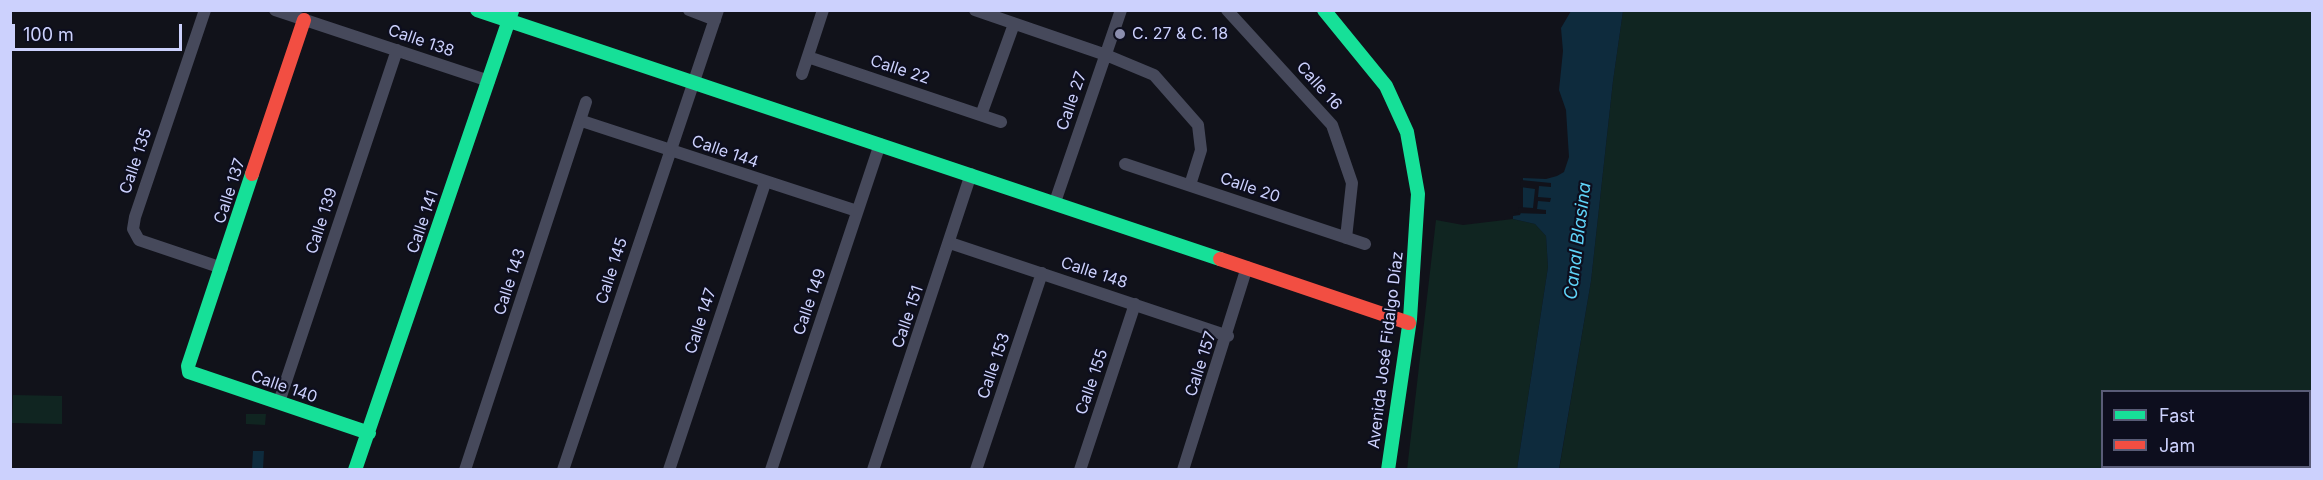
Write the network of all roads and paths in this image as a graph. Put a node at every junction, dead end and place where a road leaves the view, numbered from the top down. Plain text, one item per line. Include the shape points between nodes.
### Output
1 (204, 10) edge
2 (275, 10) edge
3 (477, 10) edge
4 (689, 10) edge
5 (823, 10) edge
6 (975, 10) edge
7 (1121, 10) edge
8 (1227, 10) edge
9 (1324, 10) edge
10 (716, 15) edge
11 (510, 16) edge
12 (304, 20) junction
13 (1014, 24) junction
14 (396, 50) junction
15 (1106, 54) junction
16 (808, 57) junction
17 (802, 74) dead end
18 (489, 81) junction
19 (692, 82) junction
20 (586, 102) dead end
21 (981, 115) junction
22 (582, 121) junction
23 (1001, 122) dead end
24 (880, 144) junction
25 (670, 150) junction
26 (1125, 165) dead end
27 (971, 174) junction
28 (765, 183) junction
29 (1190, 185) junction
30 (1055, 202) junction
31 (857, 211) junction
32 (1346, 238) junction
33 (950, 243) junction
34 (1365, 244) dead end
35 (1247, 267) junction
36 (222, 268) junction
37 (1042, 273) junction
38 (1135, 304) junction
39 (1409, 322) junction
40 (1228, 336) junction
41 (189, 372) joint
42 (279, 402) junction
43 (369, 433) junction
44 (355, 470) edge
45 (465, 470) edge
46 (563, 470) edge
47 (669, 470) edge
48 (771, 470) edge
49 (873, 470) edge
50 (976, 470) edge
51 (1080, 470) edge
52 (1183, 470) edge
53 (1388, 470) edge

1 - 36 street, Calle 135 via 133,229 139,240
2 - 12 street, Calle 138
3 - 11 street
4 - 10 street
5 - 16 street
6 - 13 street
7 - 15 street, Calle 27
8 - 32 street, Calle 16 via 1332,125 1352,183
9 - 39 street, Avenida José Fidalgo Díaz via 1386,87 1407,132 1418,194
10 - 19 street, Calle 145
11 - 18 street, Calle 141
11 - 19 street
12 - 14 street, Calle 138
12 - 36 street, Calle 137
13 - 15 street
13 - 21 street
14 - 18 street, Calle 138
14 - 42 street, Calle 139
15 - 29 street via 1154,75 1198,125 1201,150
15 - 30 street, Calle 27
16 - 17 street
16 - 21 street, Calle 22
18 - 43 street, Calle 141
19 - 24 street
19 - 25 street, Calle 145
20 - 22 street, Calle 143
21 - 23 street, Calle 22
22 - 25 street, Calle 144
22 - 45 street, Calle 143
24 - 27 street
24 - 31 street, Calle 149
25 - 28 street, Calle 144
25 - 46 street, Calle 145
26 - 29 street, Calle 20
27 - 30 street
27 - 33 street, Calle 151
28 - 31 street, Calle 144
28 - 47 street, Calle 147
29 - 32 street, Calle 20
30 - 35 street
31 - 48 street, Calle 149
32 - 34 street, Calle 20
33 - 37 street, Calle 148
33 - 49 street, Calle 151
35 - 39 street
35 - 40 street, Calle 157
36 - 41 street, Calle 137
37 - 38 street, Calle 148
37 - 50 street, Calle 153
38 - 40 street, Calle 148
38 - 51 street, Calle 155
39 - 53 street, Avenida José Fidalgo Díaz
40 - 52 street, Calle 157
41 - 42 street, Calle 140
42 - 43 street, Calle 140
43 - 44 street, Calle 141

